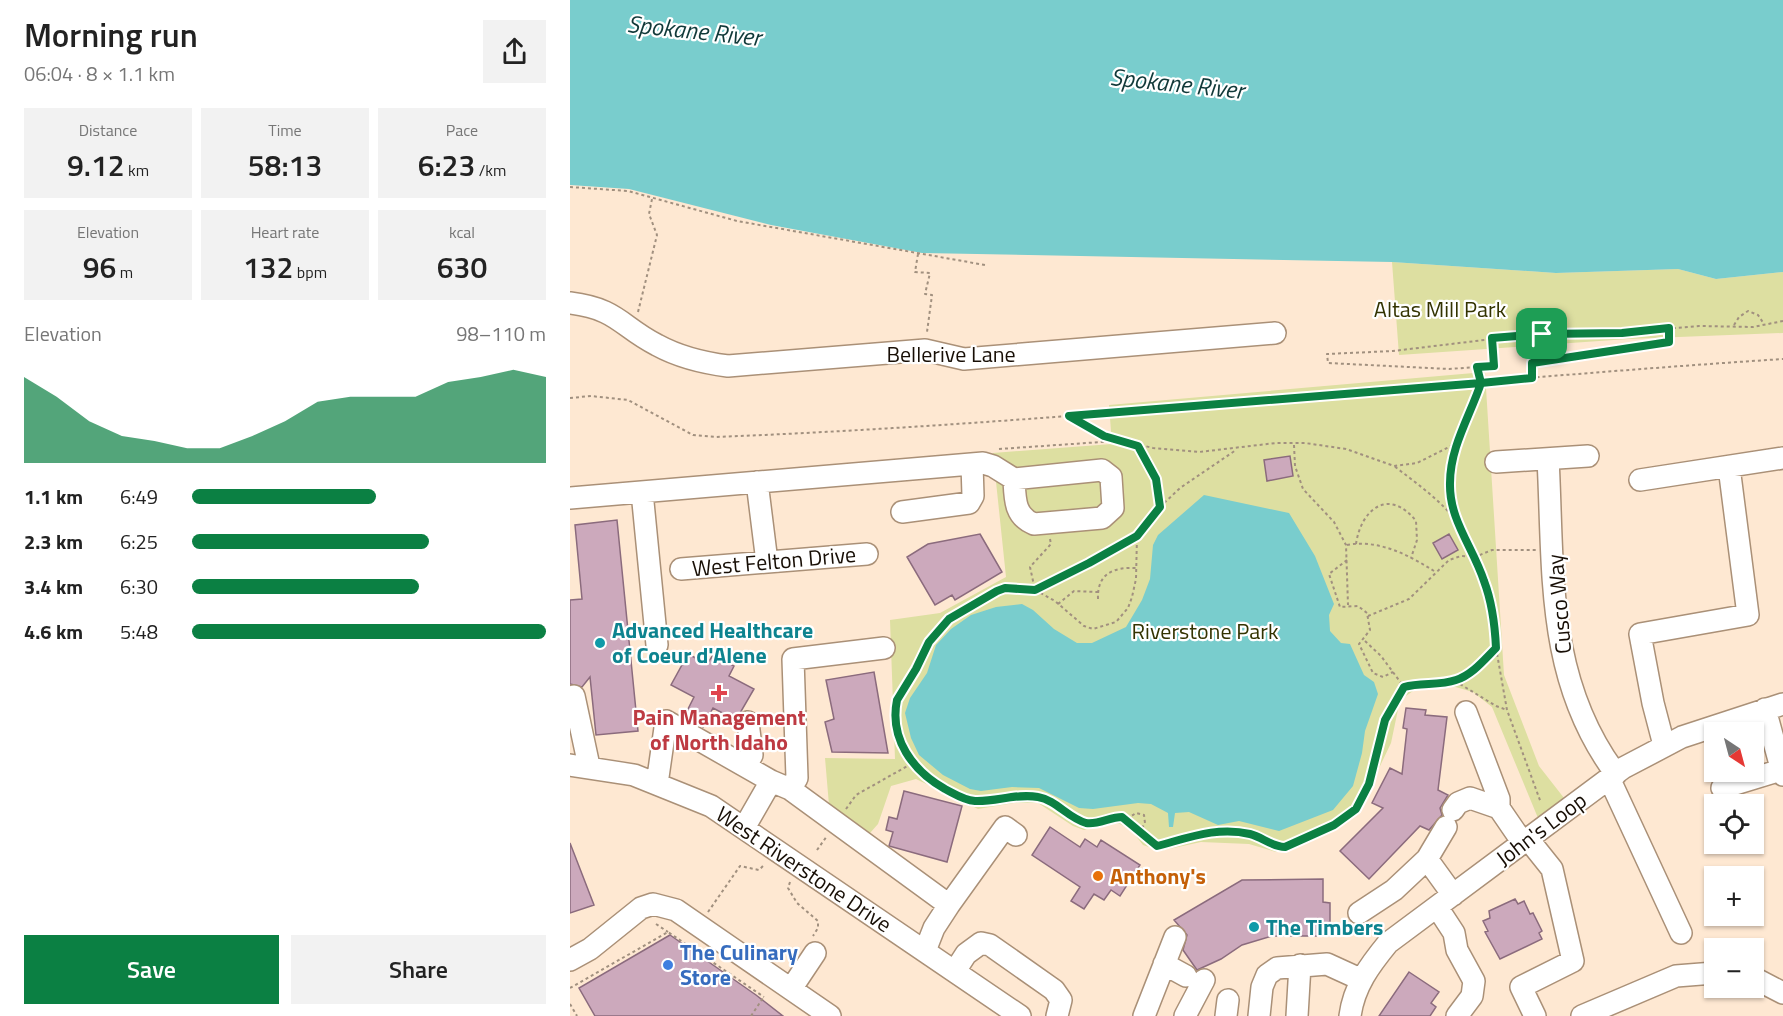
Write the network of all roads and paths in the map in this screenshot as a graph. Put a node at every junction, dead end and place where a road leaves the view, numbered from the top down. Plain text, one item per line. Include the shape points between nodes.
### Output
1 (570, 187) edge
2 (652, 199) junction
3 (918, 254) junction
4 (985, 265) dead end
5 (570, 303) edge
6 (1783, 321) edge
7 (1764, 324) junction
8 (1734, 326) junction
9 (1669, 328) junction
10 (633, 329) junction
11 (1275, 333) dead end
12 (1492, 338) junction
13 (925, 350) junction
14 (1783, 359) edge
15 (1477, 367) junction
16 (1532, 378) junction
17 (1481, 383) junction
18 (570, 398) edge
19 (1069, 416) junction
20 (1294, 443) junction
21 (1455, 444) junction
22 (1138, 446) junction
23 (1238, 449) junction
24 (1588, 456) dead end
25 (1783, 458) edge
26 (1548, 459) junction
27 (1496, 462) dead end
28 (972, 464) junction
29 (1394, 466) junction
30 (1729, 467) junction
31 (1014, 479) junction
32 (1640, 480) dead end
33 (757, 482) junction
34 (642, 492) junction
35 (570, 498) edge
36 (1160, 507) junction
37 (902, 512) dead end
38 (1455, 520) junction
39 (1048, 523) junction
40 (1137, 536) junction
41 (1356, 544) junction
42 (1347, 545) junction
43 (1553, 552) junction
44 (867, 554) dead end
45 (1475, 556) junction
46 (1411, 558) junction
47 (1347, 560) junction
48 (767, 562) junction
49 (1136, 568) junction
50 (681, 569) dead end
51 (1434, 571) junction
52 (1035, 590) junction
53 (1098, 592) junction
54 (1098, 599) dead end
55 (1058, 604) junction
56 (1348, 605) junction
57 (1368, 616) junction
58 (1364, 640) junction
59 (657, 645) dead end
60 (884, 648) dead end
61 (1496, 648) junction
62 (1393, 672) junction
63 (1455, 681) junction
64 (1404, 687) junction
65 (574, 696) dead end
66 (1774, 706) edge
67 (1507, 710) junction
68 (1466, 712) dead end
69 (748, 722) dead end
70 (1664, 745) junction
71 (911, 764) junction
72 (579, 766) edge
73 (746, 766) junction
74 (1782, 772) edge
75 (1612, 776) junction
76 (657, 784) junction
77 (781, 785) junction
78 (1722, 788) dead end
79 (1541, 803) dead end
80 (1499, 808) junction
81 (1127, 819) junction
82 (836, 822) junction
83 (744, 828) junction
84 (1140, 833) junction
85 (1016, 836) dead end
86 (1525, 841) junction
87 (775, 849) junction
88 (817, 850) dead end
89 (1427, 859) junction
90 (790, 882) dead end
91 (1445, 901) junction
92 (949, 905) junction
93 (1359, 913) dead end
94 (698, 926) junction
95 (1682, 933) dead end
96 (1175, 938) dead end
97 (682, 941) junction
98 (814, 945) joint
99 (925, 951) junction
100 (570, 960) edge
101 (1164, 964) junction
102 (1300, 965) junction
103 (955, 971) junction
104 (1704, 973) edge
105 (1362, 980) junction
106 (1764, 983) edge
107 (785, 985) junction
108 (570, 988) edge
109 (1783, 993) edge
110 (764, 997) junction
111 (570, 1004) edge
112 (1590, 1014) edge
113 (577, 1016) edge
114 (752, 1016) edge
115 (831, 1016) edge
116 (1020, 1016) edge
117 (1057, 1016) edge
118 (1144, 1016) edge
119 (1185, 1016) edge
120 (1259, 1016) edge
121 (1297, 1016) edge
122 (1350, 1016) edge
123 (1457, 1016) edge
124 (1535, 1016) edge

1 - 2 path via 628,191
2 - 3 path via 736,221
2 - 10 path via 649,214 657,235
3 - 4 path
3 - 13 path via 915,272 930,273 925,294 932,295
5 - 10 street, Bellerive Lane via 609,312
6 - 7 path
7 - 8 path
7 - 8 path via 1758,315 1748,311
8 - 9 path
9 - 12 path
9 - 16 path via 1669,342 1532,363
10 - 13 street, Bellerive Lane via 675,353 729,366
11 - 13 street, Bellerive Lane via 964,359
12 - 15 path via 1494,366
12 - 15 path via 1393,351 1327,354 1328,363
14 - 16 path
15 - 17 path
16 - 17 path
17 - 19 path
17 - 21 path via 1470,418
18 - 19 path via 628,400 693,435 716,437
19 - 22 path via 1104,436
20 - 23 path
20 - 29 path via 1347,449
20 - 42 path via 1295,466 1303,489 1334,522
21 - 29 path via 1418,463
21 - 38 path via 1450,483
22 - 23 path via 1178,452
22 - 36 path via 1156,479
23 - 36 path via 1180,488
24 - 26 street
25 - 30 street
26 - 27 street
26 - 43 street, Cusco Way
28 - 31 street via 993,466
28 - 33 street
28 - 37 street via 973,496 969,503
29 - 38 path
30 - 32 street
30 - 70 street via 1748,615 1640,634
31 - 39 street via 1017,510 1026,521
31 - 39 street via 1102,470 1111,477 1113,508 1102,518
33 - 34 street
33 - 48 street
34 - 35 street
34 - 59 street
36 - 40 path
38 - 45 path
39 - 52 path via 1051,544 1030,567
40 - 49 path
40 - 52 path
41 - 42 path
41 - 46 path via 1381,547
41 - 46 path via 1367,514 1381,506 1400,507 1416,521 1418,531
42 - 47 path
43 - 45 path via 1492,550
43 - 75 street, Cusco Way via 1559,644 1566,671 1589,735
44 - 48 street, West Felton Drive
45 - 51 path via 1449,560
45 - 61 path via 1491,606
46 - 51 path
47 - 56 path
47 - 56 path via 1331,570 1328,579 1341,607
48 - 50 street, West Felton Drive
49 - 53 path via 1109,572 1100,582
49 - 55 path via 1128,608 1116,622 1093,629
51 - 57 path via 1409,599
52 - 55 path
52 - 71 path via 997,591 962,609 937,631 901,689 894,711
53 - 54 path
53 - 55 path via 1074,591
56 - 57 path via 1358,606
57 - 58 path via 1370,630
58 - 62 path
58 - 62 path via 1359,644 1373,673 1383,677
60 - 77 street via 793,659 797,778
61 - 63 path via 1476,668
61 - 67 path
62 - 64 path
63 - 64 path via 1420,682
63 - 67 path
64 - 84 path via 1385,720 1369,784 1356,809 1343,820 1285,847 1232,832 1207,832 1157,846
65 - 72 street
66 - 70 street, John's Loop
66 - 74 street
67 - 79 path
68 - 80 street
69 - 73 street via 752,755
70 - 75 street, John's Loop
71 - 81 path via 965,799 1035,796 1088,823 1115,817
71 - 82 path via 856,795
72 - 76 street, West Riverstone Drive via 634,775
73 - 76 street via 666,721
73 - 77 street
74 - 78 street
75 - 86 street, John's Loop
75 - 95 street, Cusco Way
76 - 83 street, West Riverstone Drive via 711,806
77 - 82 street
77 - 83 street
80 - 86 street
80 - 89 street via 1470,798 1458,803
81 - 84 path
81 - 84 path via 1136,813 1144,815
82 - 88 path
82 - 92 street
83 - 87 street, West Riverstone Drive
85 - 92 street via 1005,827
86 - 91 street, John's Loop
86 - 124 street via 1552,869 1574,961 1521,987
87 - 94 path via 759,870 745,866 736,870
87 - 99 street, West Riverstone Drive
89 - 91 street
89 - 93 street via 1394,890
90 - 98 path via 791,895 818,921
91 - 105 street, John's Loop via 1388,943
91 - 123 street via 1457,950 1474,981 1472,996
92 - 99 street
94 - 97 path
94 - 100 street via 676,910 648,906
94 - 107 street
96 - 101 street
97 - 108 path via 668,932
97 - 110 path
98 - 107 street
99 - 103 street, West Riverstone Drive
101 - 118 street
101 - 119 street via 1195,978
102 - 105 street via 1327,964
102 - 120 street via 1277,968 1267,975
102 - 121 street
103 - 116 street, West Riverstone Drive
103 - 117 street via 966,954 981,943 990,945 1054,990 1061,1000
104 - 112 street via 1676,976
105 - 122 street, John's Loop
106 - 109 street
107 - 110 path via 770,987
107 - 115 street
110 - 114 path
111 - 113 path

